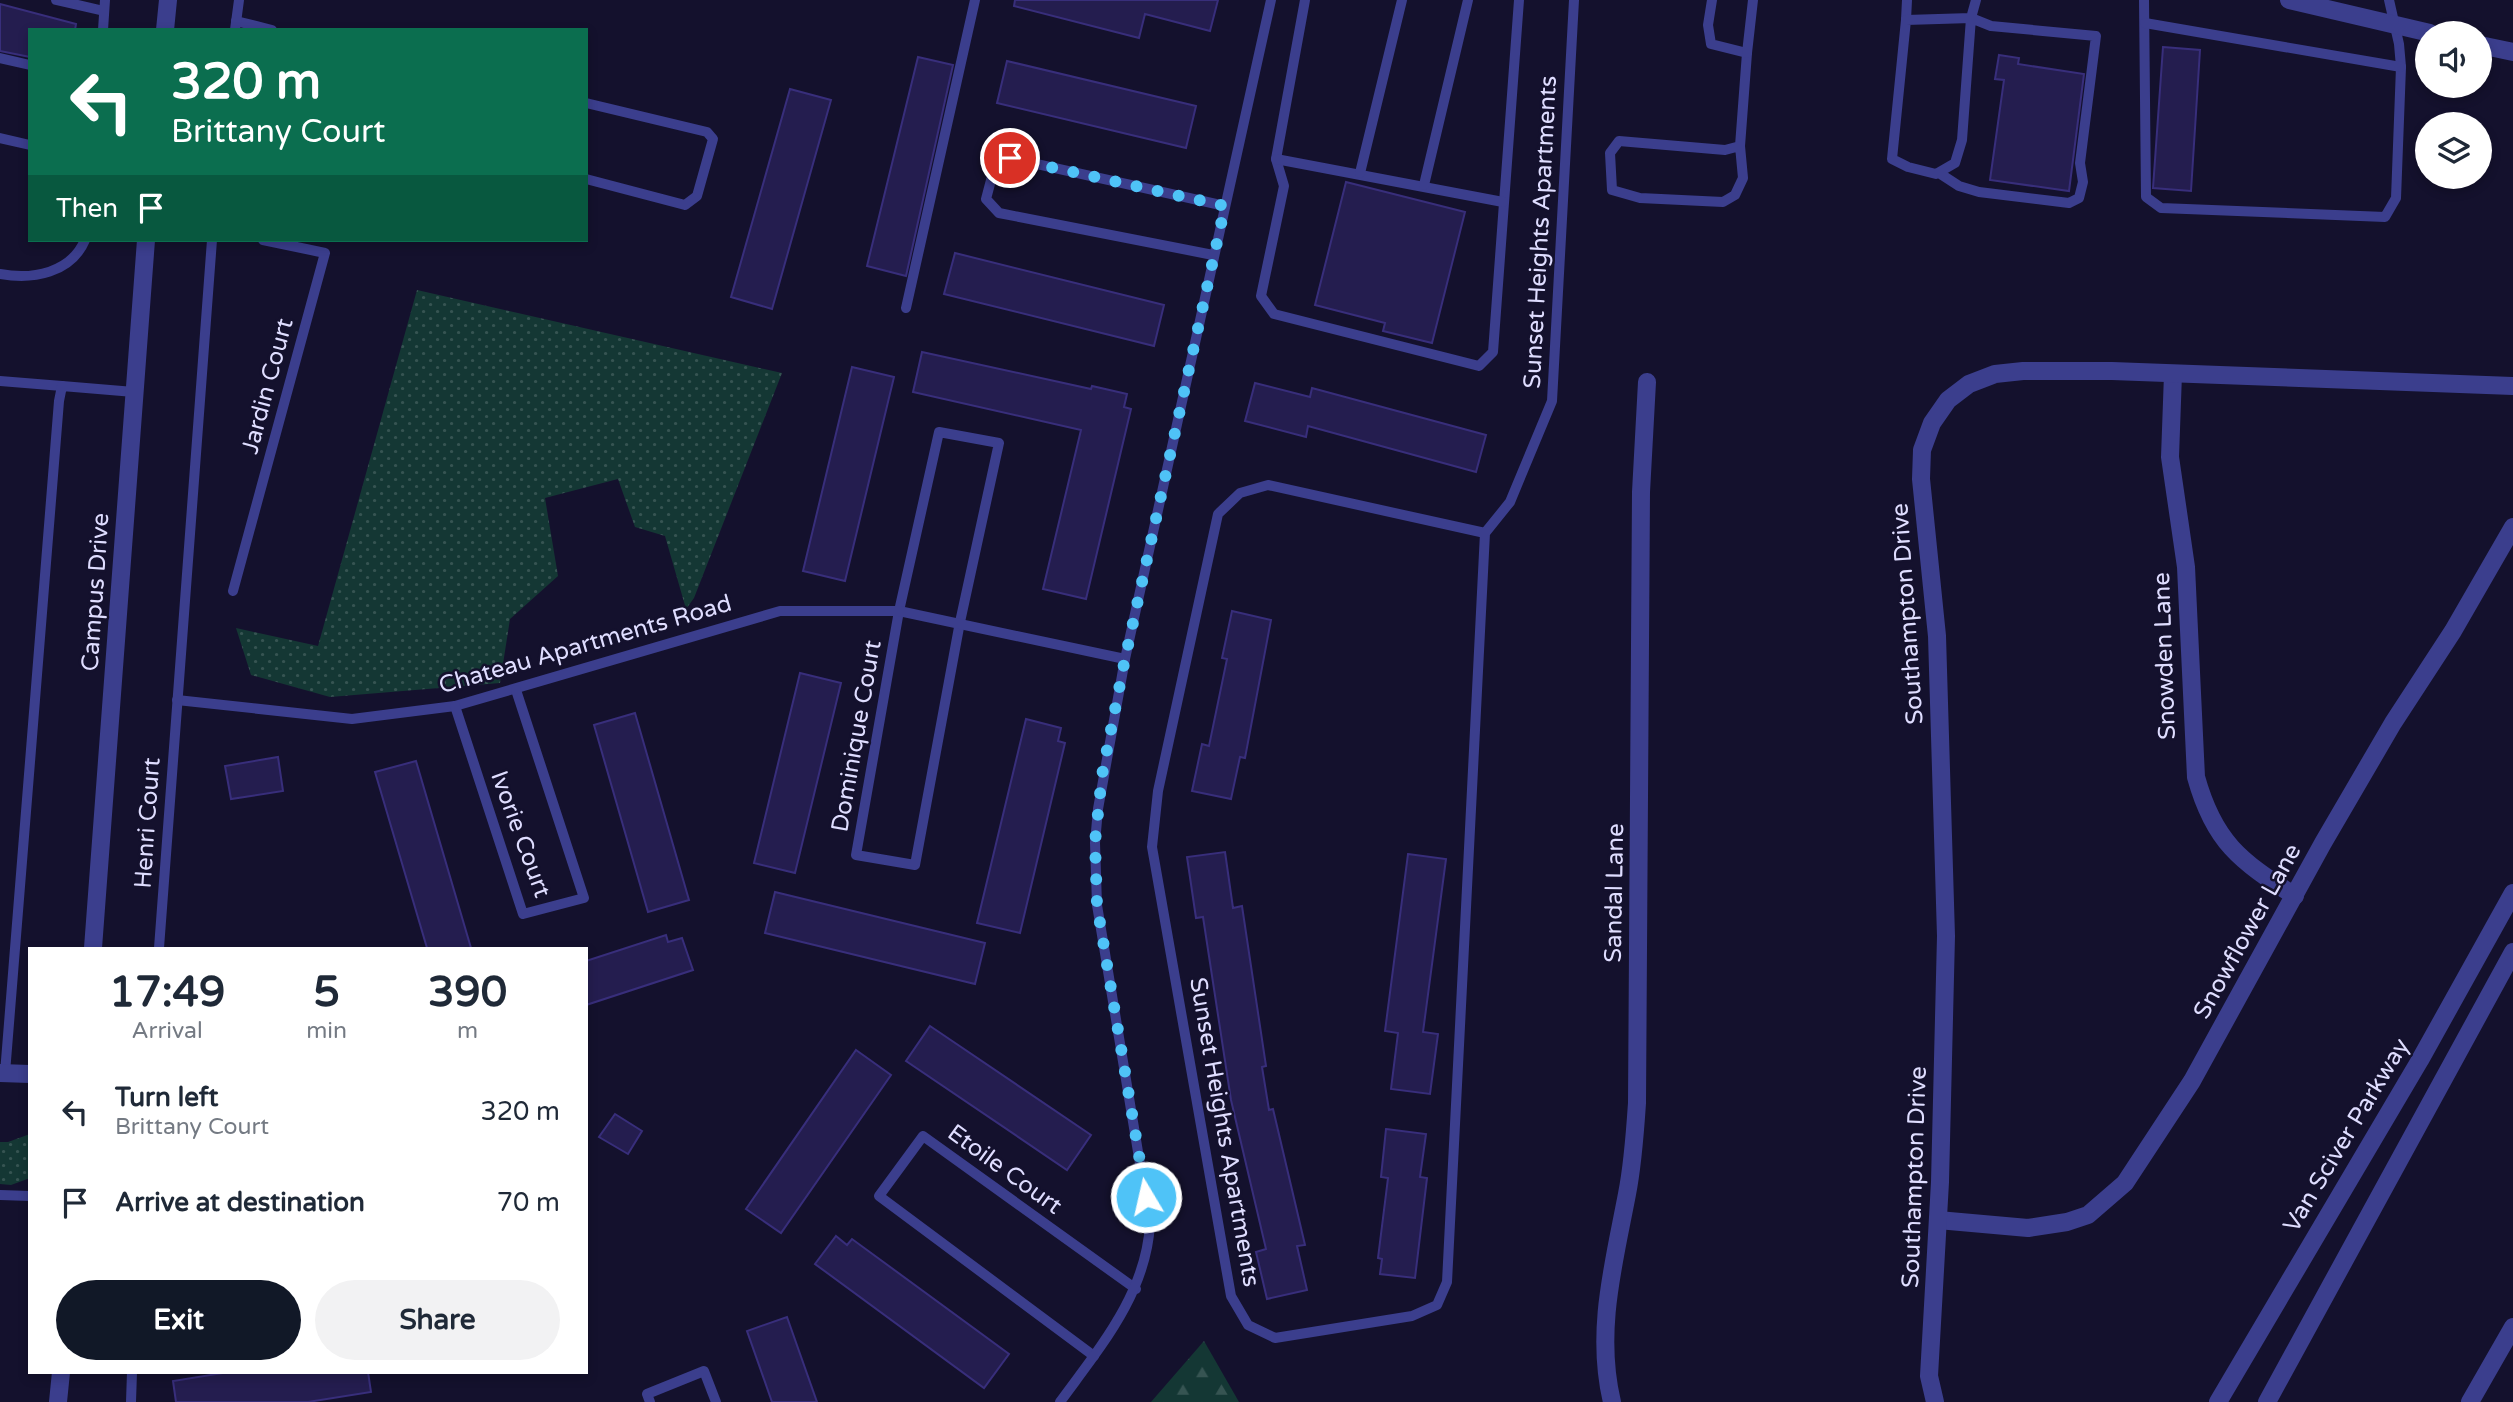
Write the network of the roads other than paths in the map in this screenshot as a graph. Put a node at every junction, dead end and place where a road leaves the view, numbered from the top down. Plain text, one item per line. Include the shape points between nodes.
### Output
1 (57, 0) edge
2 (105, 0) edge
3 (168, 0) edge
4 (239, 0) edge
5 (975, 0) edge
6 (1271, 0) edge
7 (1305, 0) edge
8 (1402, 0) edge
9 (1468, 0) edge
10 (1519, 0) edge
11 (1574, 0) edge
12 (1712, 0) edge
13 (1754, 0) edge
14 (1907, 0) edge
15 (1976, 0) edge
16 (2144, 0) edge
17 (2289, 0) edge
18 (2389, 0) edge
19 (104, 11) junction
20 (1970, 18) junction
21 (1906, 20) junction
22 (2145, 23) junction
23 (2394, 25) junction
24 (236, 26) edge
25 (103, 28) edge
26 (165, 28) edge
27 (254, 28) edge
28 (2415, 30) edge
29 (2492, 48) edge
30 (2513, 52) edge
31 (1747, 53) junction
32 (0, 58) edge
33 (28, 65) edge
34 (2401, 67) junction
35 (588, 103) edge
36 (0, 138) edge
37 (28, 145) edge
38 (1740, 146) junction
39 (1276, 159) junction
40 (1360, 173) junction
41 (1939, 173) junction
42 (588, 180) edge
43 (1424, 185) junction
44 (1503, 202) junction
45 (1225, 206) junction
46 (83, 242) edge
47 (146, 242) edge
48 (212, 242) edge
49 (273, 242) edge
50 (1213, 256) junction
51 (0, 274) edge
52 (906, 308) dead end
53 (2173, 374) junction
54 (0, 381) edge
55 (1647, 382) dead end
56 (62, 386) junction
57 (2513, 386) edge
58 (134, 393) junction
59 (2513, 527) edge
60 (1485, 533) junction
61 (233, 591) dead end
62 (899, 611) junction
63 (960, 622) junction
64 (1125, 659) junction
65 (516, 690) junction
66 (177, 700) junction
67 (455, 706) junction
68 (2513, 892) edge
69 (2295, 896) junction
70 (93, 947) edge
71 (159, 947) edge
72 (2513, 952) edge
73 (2, 1073) edge
74 (28, 1074) edge
75 (0, 1195) edge
76 (28, 1196) edge
77 (1938, 1220) junction
78 (1136, 1289) junction
79 (2513, 1327) edge
80 (1094, 1356) junction
81 (61, 1374) edge
82 (132, 1374) edge
83 (58, 1402) edge
84 (131, 1402) edge
85 (650, 1402) edge
86 (716, 1402) edge
87 (1060, 1402) edge
88 (1612, 1402) edge
89 (1935, 1402) edge
90 (2218, 1402) edge
91 (2267, 1402) edge
92 (2470, 1402) edge

1 - 19 lane
2 - 19 lane
3 - 26 street
4 - 24 lane
5 - 52 lane
6 - 45 lane
7 - 39 lane
8 - 40 lane
9 - 43 lane
10 - 44 lane
11 - 60 lane, Sunset Heights Apartments via 1552,401 1510,502
12 - 31 lane via 1711,44
13 - 31 lane
14 - 21 lane
15 - 20 lane
16 - 22 lane
17 - 23 street
18 - 23 lane
19 - 25 lane
20 - 21 lane
20 - 41 lane via 1962,140 1955,163
20 - 41 lane via 1990,26 2096,37 2080,163 2083,182 2079,198 2070,203 1979,192 1959,187
21 - 41 lane via 1892,159
22 - 34 lane
22 - 34 lane via 2146,197 2161,208 2385,217 2396,198
23 - 28 street
23 - 34 lane
24 - 27 lane
29 - 30 street
31 - 38 lane
32 - 33 lane
35 - 42 lane via 707,132 713,139 697,196 685,205
36 - 37 lane
38 - 38 lane via 1725,150 1619,141 1610,153 1612,190 1640,198 1723,202 1735,195 1743,178
39 - 40 lane
39 - 44 lane via 1284,186 1261,296 1273,314 1479,366 1493,352
40 - 43 lane
43 - 44 lane
45 - 50 lane
45 - 50 lane via 1010,158 995,165 986,199 999,213
46 - 51 lane via 62,269 35,275
47 - 58 street, Campus Drive
48 - 66 lane
49 - 61 lane, Jardin Court via 325,253
50 - 64 lane
53 - 57 street, Southampton Drive
53 - 69 street, Snowden Lane via 2170,457 2186,567 2196,777 2203,803 2230,849
53 - 77 street, Southampton Drive via 1995,374 1969,384 1948,400 1932,423 1922,450 1937,636 1945,869
54 - 56 lane
55 - 88 street, Sandal Lane via 1641,492 1637,1103 1632,1164 1606,1307 1605,1357
56 - 58 lane
56 - 73 lane
58 - 70 street, Campus Drive
59 - 69 street, Snowflower Lane via 2435,662 2393,723
60 - 60 lane, Sunset Heights Apartments via 1268,485 1240,493 1218,514 1158,791 1152,847 1231,1296 1248,1325 1275,1338 1412,1316 1437,1305 1447,1282
62 - 63 lane, Chateau Apartments Road
62 - 63 lane via 939,432 999,443
62 - 63 lane, Dominique Court via 856,855 915,865
62 - 65 lane, Chateau Apartments Road via 780,611
63 - 64 lane, Chateau Apartments Road
64 - 78 lane via 1102,775 1095,842 1097,905 1150,1224 1149,1252
65 - 67 lane, Chateau Apartments Road
65 - 67 lane, Ivorie Court via 584,898 523,914
66 - 67 lane, Chateau Apartments Road via 352,719
66 - 71 lane, Henri Court
68 - 90 street, Van Sciver Parkway via 2420,1060
69 - 77 street, Snowflower Lane via 2176,1108 2144,1159 2109,1200 2088,1215 2046,1226
72 - 91 street
73 - 74 street
75 - 76 lane
77 - 89 street, Southampton Drive via 1929,1376
78 - 80 lane
78 - 80 lane, Etoile Court via 923,1136 878,1196
79 - 92 street
80 - 87 lane
81 - 83 street
82 - 84 lane
85 - 86 lane via 647,1394 704,1371

